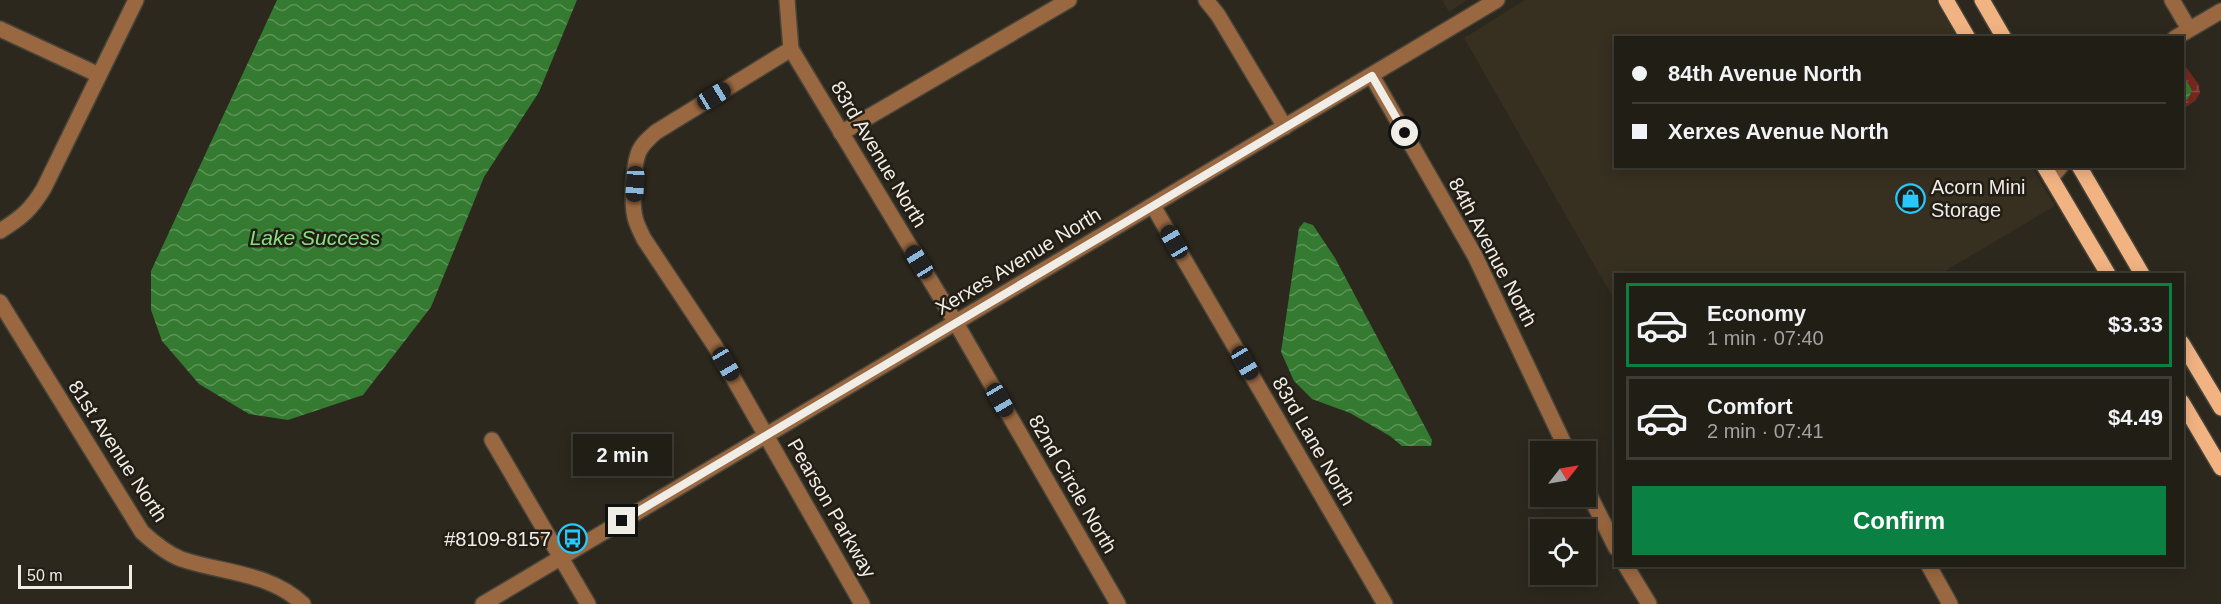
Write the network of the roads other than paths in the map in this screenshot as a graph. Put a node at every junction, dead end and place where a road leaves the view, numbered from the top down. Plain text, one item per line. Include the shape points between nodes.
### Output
1 (136, 0) edge
2 (787, 0) edge
3 (1069, 0) edge
4 (1206, 0) edge
5 (1497, 0) edge
6 (1946, 0) edge
7 (1982, 0) edge
8 (2172, 0) edge
9 (2221, 11) edge
10 (0, 29) edge
11 (2189, 29) junction
12 (1967, 36) edge
13 (2003, 36) edge
14 (2178, 36) edge
15 (791, 49) junction
16 (99, 75) junction
17 (1372, 76) junction
18 (1285, 127) junction
19 (841, 134) junction
20 (2080, 168) edge
21 (2052, 170) edge
22 (1153, 206) junction
23 (0, 231) edge
24 (2107, 273) edge
25 (2141, 273) edge
26 (0, 302) edge
27 (956, 323) junction
28 (2184, 347) edge
29 (2184, 405) edge
30 (2221, 408) edge
31 (766, 435) junction
32 (492, 440) dead end
33 (1563, 441) edge
34 (2221, 468) edge
35 (1596, 507) edge
36 (1614, 544) edge
37 (561, 558) junction
38 (1627, 567) edge
39 (1930, 567) edge
40 (303, 604) edge
41 (483, 604) edge
42 (588, 604) edge
43 (862, 604) edge
44 (1118, 604) edge
45 (1385, 604) edge
46 (1649, 604) edge
47 (1950, 604) edge

1 - 16 street
2 - 15 street, 83rd Avenue North
3 - 19 street
4 - 18 street
5 - 17 street, Xerxes Avenue North
6 - 12 main road
7 - 13 main road
8 - 11 street
9 - 11 street
10 - 16 street
11 - 14 street
15 - 19 street, 83rd Avenue North
15 - 31 street, Pearson Parkway via 656,132 638,153 636,167 636,220 644,239 715,346
16 - 23 street via 35,203 23,217
17 - 18 street, Xerxes Avenue North
17 - 33 street, 84th Avenue North via 1475,256
18 - 22 street, Xerxes Avenue North
19 - 27 street, 83rd Avenue North
20 - 25 main road
21 - 24 main road
22 - 27 street, Xerxes Avenue North
22 - 45 street, 83rd Lane North
26 - 40 street, 81st Avenue North via 142,532 159,548 179,558 270,582
27 - 31 street, Xerxes Avenue North
27 - 44 street, 82nd Circle North
28 - 30 main road
29 - 34 main road
31 - 37 street, Xerxes Avenue North
31 - 43 street, Pearson Parkway
32 - 37 street
35 - 36 street
37 - 41 street, Xerxes Avenue North
37 - 42 street
38 - 46 street
39 - 47 street

